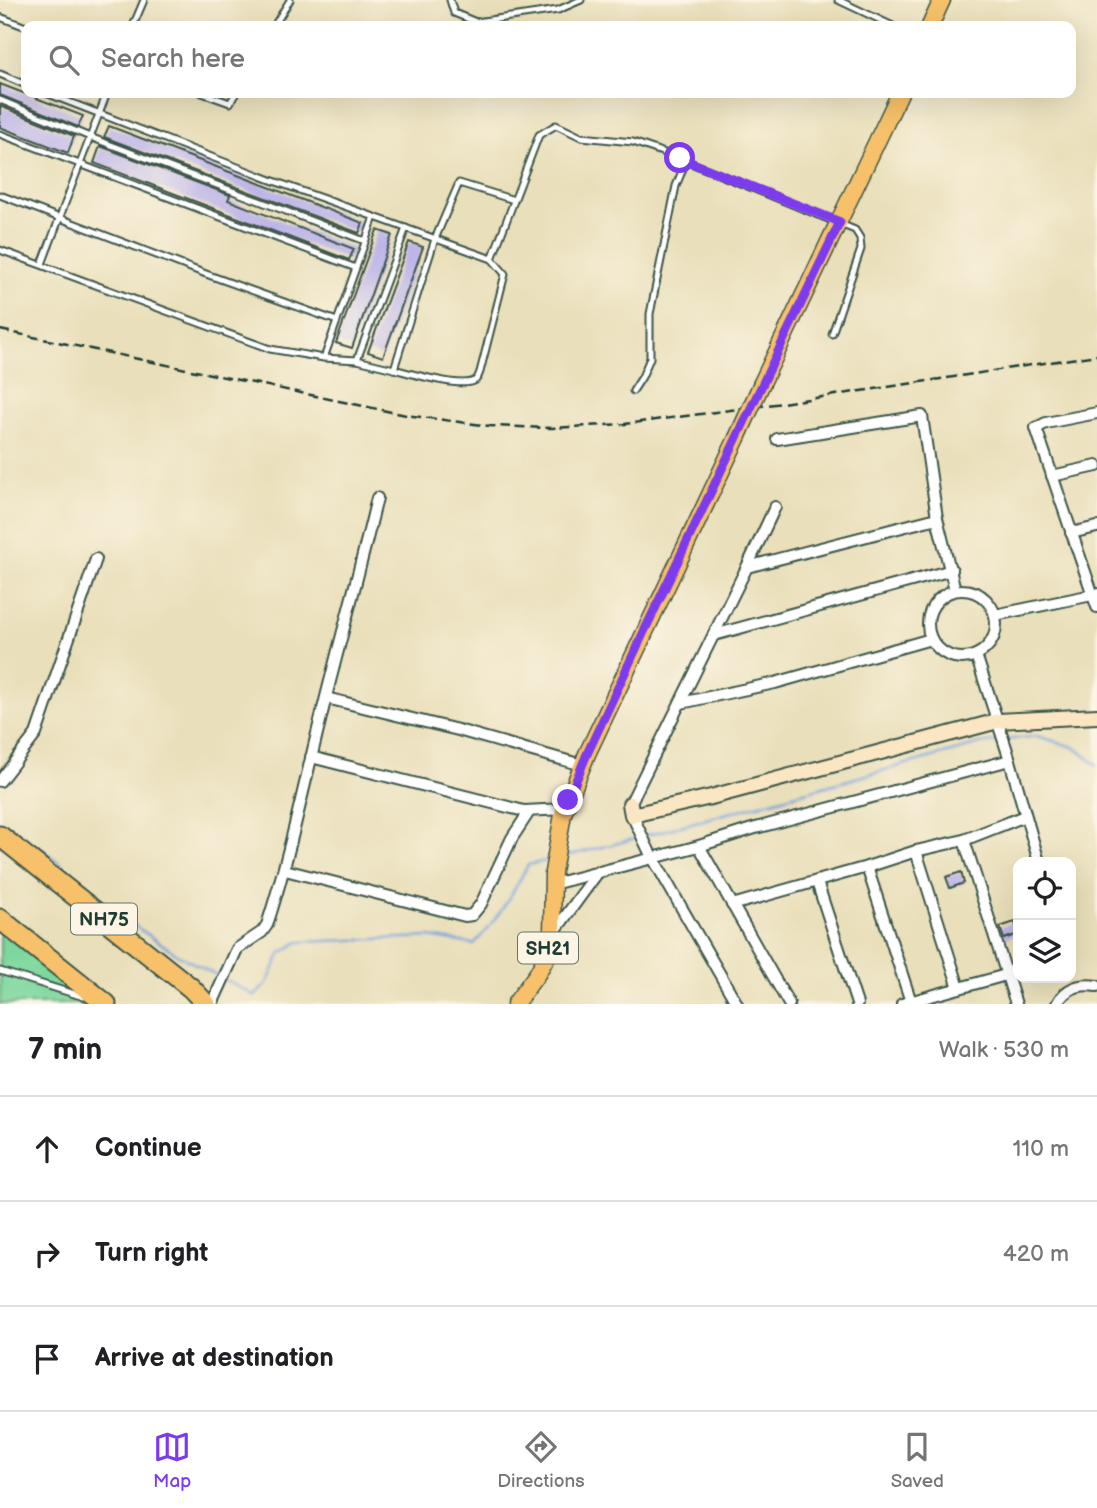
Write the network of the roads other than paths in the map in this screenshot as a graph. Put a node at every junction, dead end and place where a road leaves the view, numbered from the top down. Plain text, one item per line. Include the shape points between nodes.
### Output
1 (144, 0) edge
2 (290, 0) edge
3 (450, 0) edge
4 (561, 0) edge
5 (581, 0) edge
6 (838, 0) edge
7 (860, 0) edge
8 (942, 0) edge
9 (855, 8) junction
10 (561, 9) junction
11 (0, 17) edge
12 (135, 21) edge
13 (277, 21) edge
14 (470, 21) edge
15 (479, 21) edge
16 (882, 21) edge
17 (932, 21) edge
18 (21, 25) edge
19 (0, 74) edge
20 (21, 83) edge
21 (59, 98) edge
22 (105, 98) edge
23 (216, 98) edge
24 (233, 98) edge
25 (898, 98) edge
26 (0, 100) edge
27 (99, 114) junction
28 (0, 134) edge
29 (90, 137) junction
30 (686, 161) junction
31 (80, 164) junction
32 (0, 194) edge
33 (514, 200) junction
34 (60, 217) junction
35 (374, 217) junction
36 (840, 222) junction
37 (406, 228) junction
38 (435, 239) junction
39 (365, 241) junction
40 (0, 250) edge
41 (492, 259) junction
42 (42, 264) junction
43 (356, 268) junction
44 (337, 321) junction
45 (832, 334) dead end
46 (324, 358) junction
47 (357, 360) junction
48 (394, 369) junction
49 (633, 391) dead end
50 (1097, 413) edge
51 (778, 439) dead end
52 (1097, 466) edge
53 (1052, 475) junction
54 (377, 498) dead end
55 (775, 506) dead end
56 (936, 518) junction
57 (1097, 527) edge
58 (1071, 533) junction
59 (96, 559) dead end
60 (747, 567) junction
61 (952, 570) junction
62 (955, 590) junction
63 (1095, 594) edge
64 (1097, 607) edge
65 (995, 615) junction
66 (714, 635) junction
67 (931, 639) junction
68 (976, 655) junction
69 (326, 698) junction
70 (681, 702) junction
71 (1097, 716) edge
72 (999, 725) junction
73 (311, 757) junction
74 (1010, 759) junction
75 (582, 765) junction
76 (0, 781) edge
77 (631, 810) junction
78 (564, 811) junction
79 (529, 812) junction
80 (1025, 816) junction
81 (0, 836) edge
82 (964, 840) junction
83 (699, 846) junction
84 (916, 851) junction
85 (651, 855) junction
86 (1037, 857) edge
87 (867, 867) junction
88 (285, 870) junction
89 (598, 872) junction
90 (553, 878) junction
91 (817, 881) junction
92 (732, 905) junction
93 (0, 919) edge
94 (552, 936) junction
95 (0, 971) edge
96 (1006, 975) junction
97 (1073, 983) edge
98 (1074, 986) junction
99 (1097, 986) edge
100 (959, 988) junction
101 (906, 1003) edge
102 (105, 1004) edge
103 (206, 1004) edge
104 (212, 1004) edge
105 (515, 1004) edge
106 (737, 1004) edge
107 (789, 1004) edge
108 (857, 1004) edge
109 (1016, 1004) edge
110 (1057, 1004) edge

1 - 12 lane
2 - 13 lane
3 - 14 lane via 454,13
4 - 10 lane
5 - 10 lane
6 - 9 lane
7 - 9 lane
8 - 17 main road
9 - 16 lane
10 - 15 lane
11 - 18 lane
19 - 20 lane
21 - 27 lane
22 - 27 lane
23 - 24 lane via 230,103
25 - 36 main road, SH21
26 - 29 lane
27 - 29 lane
27 - 35 lane
28 - 31 lane
29 - 31 lane
29 - 39 lane
30 - 33 lane via 633,142 581,136 556,125 539,135
30 - 36 lane
30 - 49 lane via 650,314 650,358
31 - 34 lane
31 - 43 lane
32 - 34 lane
33 - 38 lane via 460,182
33 - 41 lane
34 - 42 lane
34 - 44 lane
35 - 37 lane
35 - 39 lane
36 - 45 lane via 855,230 861,243
36 - 75 main road, SH21, bridge
37 - 38 lane
37 - 47 lane
38 - 41 lane
38 - 48 lane
39 - 43 lane
40 - 42 lane
41 - 48 lane via 505,274 476,379 438,380
42 - 46 lane via 270,349
43 - 44 lane
44 - 46 lane
46 - 47 lane
47 - 48 lane
50 - 53 street via 1035,428
51 - 56 street via 922,416
52 - 53 street
53 - 58 street
54 - 69 street
55 - 60 street
56 - 60 street
56 - 61 street
57 - 58 street
58 - 63 street
59 - 76 street via 36,734
60 - 66 street
61 - 62 street
61 - 66 street
62 - 65 street via 975,592
62 - 67 street via 931,608
63 - 64 street
63 - 65 street
65 - 68 street via 995,634
66 - 70 street
67 - 68 street via 946,654
67 - 70 street via 775,683
68 - 72 street
69 - 73 street
69 - 75 street
70 - 77 street
71 - 72 street
72 - 74 street
72 - 77 street via 711,797
73 - 79 street
73 - 88 street
74 - 80 street
74 - 83 street
75 - 78 main road, SH21
77 - 85 street
78 - 79 street
78 - 90 main road, SH21
79 - 88 street via 472,915
80 - 82 street
80 - 86 street
81 - 103 highway, NH75
82 - 84 street
82 - 96 street
83 - 85 street
83 - 92 street
84 - 87 street
84 - 100 street
85 - 89 street
85 - 106 street
87 - 91 street
87 - 101 street
88 - 104 street via 267,925 237,949
89 - 90 street
89 - 94 street
90 - 94 main road, SH21
91 - 92 street
91 - 108 street
92 - 107 street
93 - 102 highway
94 - 105 main road, SH21 via 546,958
95 - 102 lane
96 - 100 street
96 - 109 street
97 - 98 street
98 - 99 street
98 - 110 street
100 - 101 street

